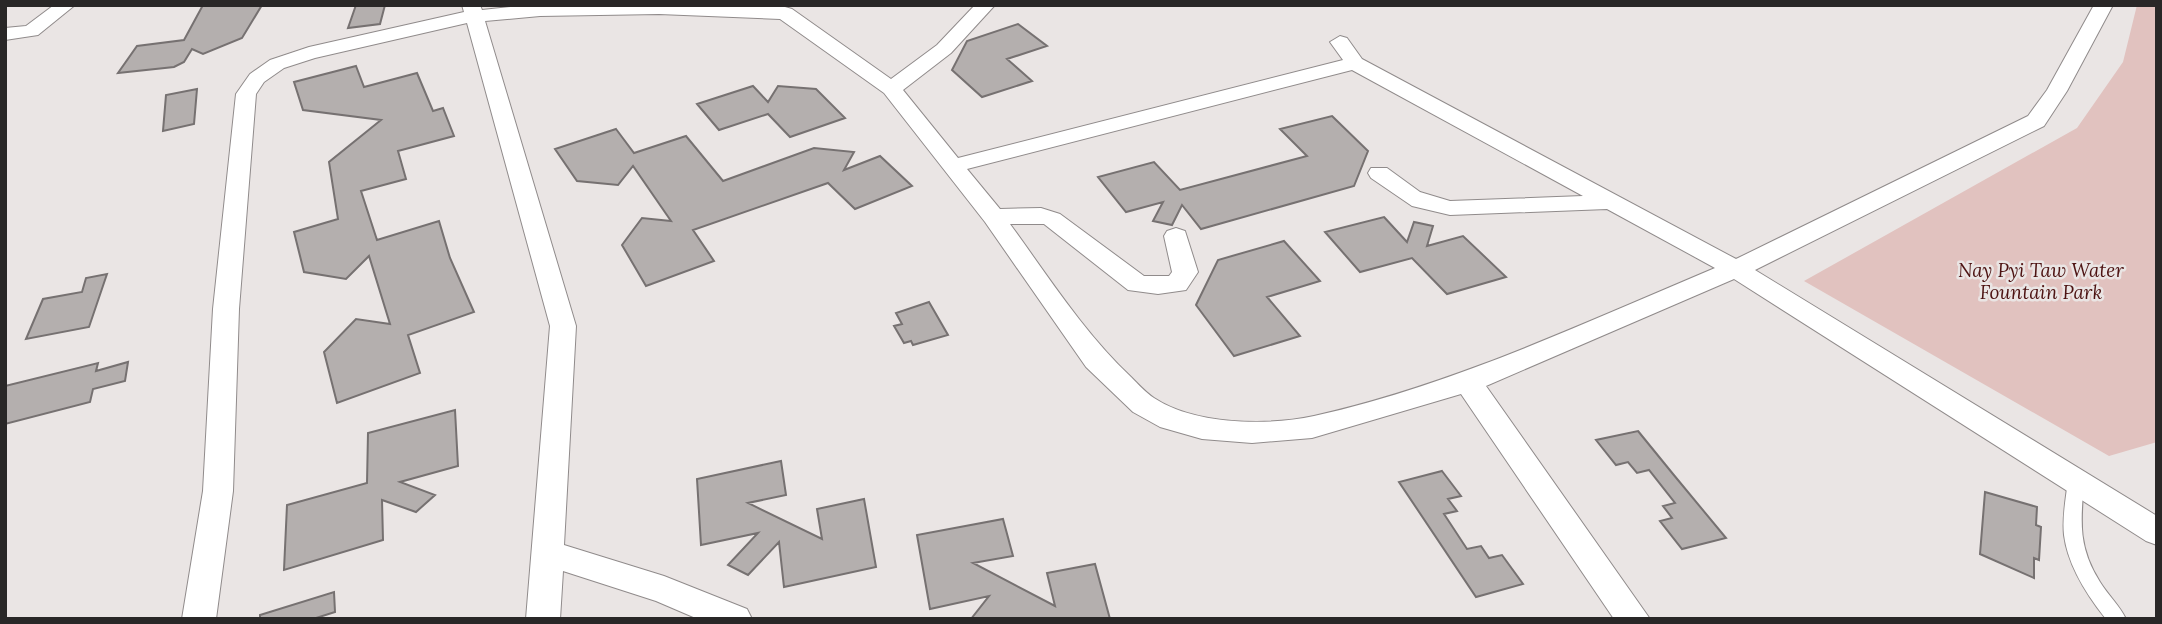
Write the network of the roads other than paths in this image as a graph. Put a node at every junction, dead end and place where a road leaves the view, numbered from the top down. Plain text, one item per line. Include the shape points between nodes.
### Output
1 (66, 5) edge
2 (986, 5) edge
3 (2104, 5) edge
4 (791, 9) edge
5 (472, 11) edge
6 (5, 34) edge
7 (1340, 42) dead end
8 (1355, 63) junction
9 (891, 89) junction
10 (952, 166) junction
11 (1379, 173) dead end
12 (1610, 202) junction
13 (993, 217) junction
14 (1176, 236) dead end
15 (1737, 269) junction
16 (1468, 382) junction
17 (2077, 480) junction
18 (2157, 532) edge
19 (547, 553) junction
20 (199, 619) edge
21 (543, 619) edge
22 (735, 619) edge
23 (1633, 619) edge
24 (2117, 619) edge

1 - 6 street via 31,31
2 - 9 street via 944,49
3 - 15 street via 2036,121
4 - 5 street
4 - 9 street
5 - 19 street via 563,326
5 - 20 street via 277,64 257,78 246,94 226,309 218,491
7 - 8 street
8 - 10 street
8 - 12 street
9 - 10 street
10 - 13 street
11 - 12 street via 1431,206
12 - 15 street
13 - 14 street via 1029,214 1052,219 1137,284 1177,284 1185,272
13 - 16 street via 1096,360 1143,405 1170,419 1202,428 1252,432 1312,427
15 - 16 street
15 - 17 street
16 - 23 street
17 - 18 street
17 - 24 lane via 2073,536 2098,596
19 - 21 street
19 - 22 street via 664,590

